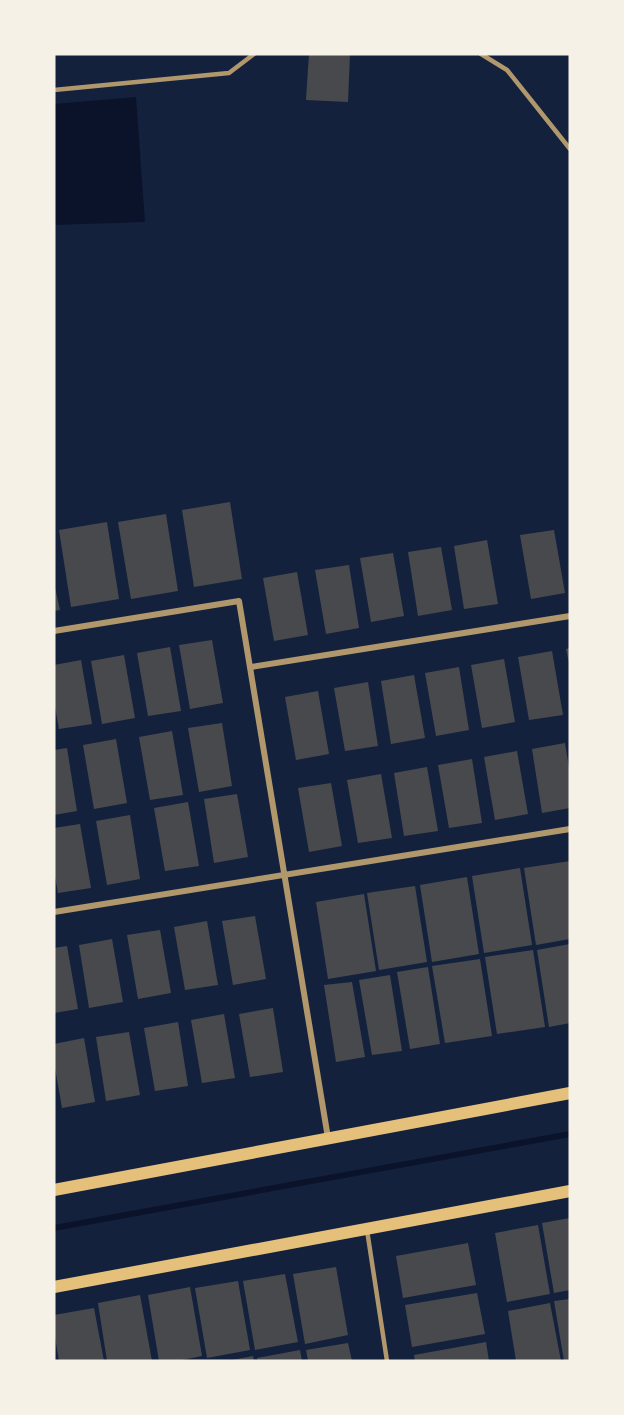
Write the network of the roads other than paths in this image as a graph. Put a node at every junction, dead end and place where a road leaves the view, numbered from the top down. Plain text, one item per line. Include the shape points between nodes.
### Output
1 (254, 54) edge
2 (481, 54) edge
3 (54, 90) edge
4 (570, 149) edge
5 (570, 616) edge
6 (54, 631) edge
7 (251, 667) junction
8 (570, 829) edge
9 (284, 876) junction
10 (54, 912) edge
11 (570, 1093) edge
12 (328, 1138) junction
13 (54, 1190) edge
14 (570, 1191) edge
15 (367, 1228) junction
16 (54, 1287) edge
17 (387, 1361) edge

1 - 3 lane via 229,73
2 - 4 lane via 507,70
5 - 7 street
6 - 7 street via 239,601
7 - 9 street
8 - 9 street
9 - 10 street
9 - 12 street
11 - 12 main road
12 - 13 main road
14 - 15 main road
15 - 16 main road
15 - 17 lane

